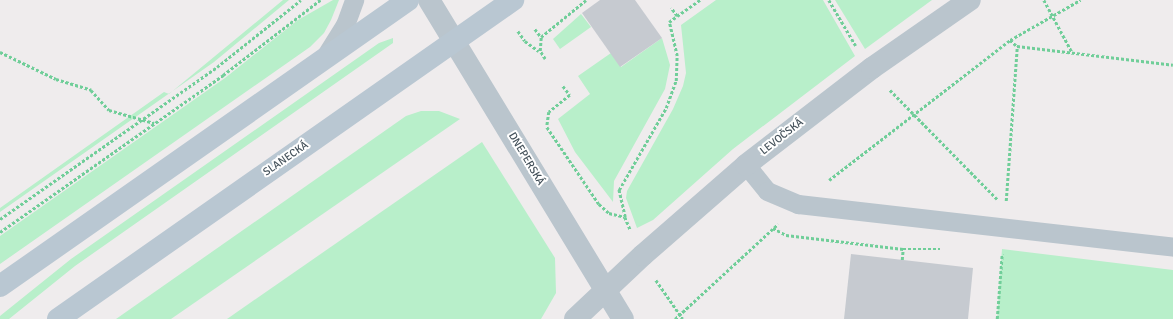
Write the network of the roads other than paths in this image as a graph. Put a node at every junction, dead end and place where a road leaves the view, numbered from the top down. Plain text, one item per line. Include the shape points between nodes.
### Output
1 (354, 0) edge
2 (408, 0) edge
3 (429, 0) edge
4 (513, 0) edge
5 (970, 0) edge
6 (454, 41) junction
7 (322, 60) junction
8 (746, 165) junction
9 (1173, 248) edge
10 (0, 286) edge
11 (607, 291) junction
12 (58, 319) edge
13 (575, 319) edge
14 (623, 319) edge

1 - 7 lane via 335,43
2 - 7 main road
3 - 6 street, DNEPERSKÁ
4 - 6 main road, SLANECKÁ
5 - 8 street, LEVOČSKÁ via 872,68
6 - 11 street, DNEPERSKÁ
6 - 12 main road, SLANECKÁ
7 - 10 main road
8 - 9 lane via 767,191 798,204
8 - 11 street, LEVOČSKÁ via 643,255
11 - 13 street, LEVOČSKÁ
11 - 14 street, DNEPERSKÁ

